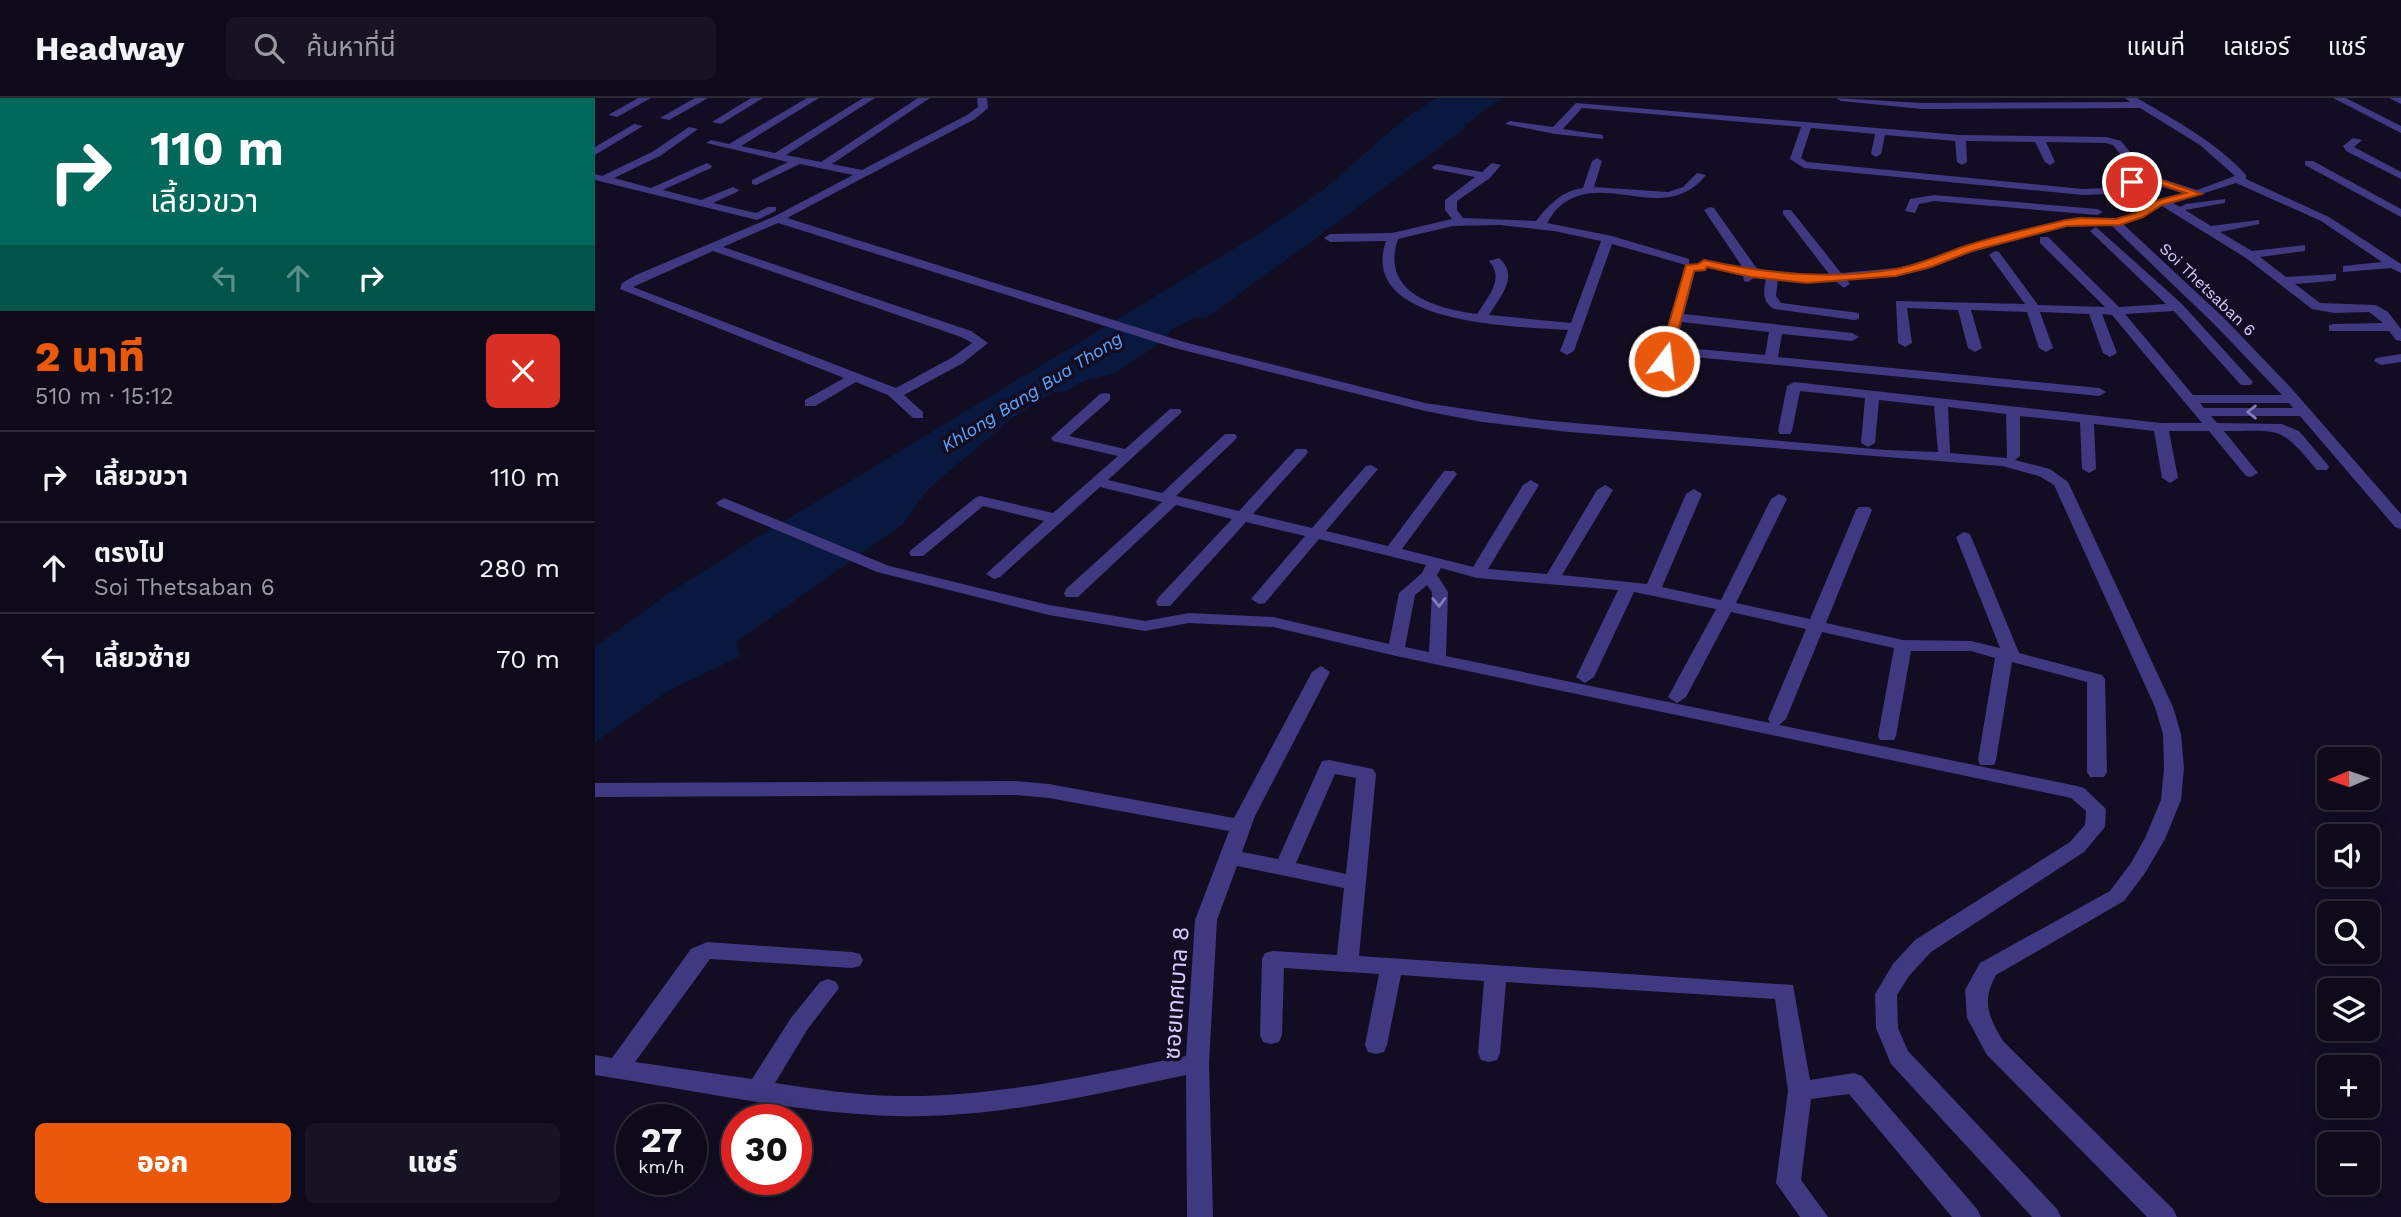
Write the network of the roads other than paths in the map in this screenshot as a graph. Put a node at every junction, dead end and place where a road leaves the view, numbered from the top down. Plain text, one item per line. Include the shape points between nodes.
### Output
1 (646, 98) edge
2 (703, 98) edge
3 (758, 98) edge
4 (814, 98) edge
5 (870, 98) edge
6 (925, 98) edge
7 (982, 98) edge
8 (1841, 98) edge
9 (2130, 98) edge
10 (2338, 98) edge
11 (2394, 98) edge
12 (2401, 101) edge
13 (2141, 105) junction
14 (614, 115) dead end
15 (665, 118) dead end
16 (717, 122) dead end
17 (1510, 124) dead end
18 (1807, 124) junction
19 (638, 126) dead end
20 (693, 129) dead end
21 (2401, 130) edge
22 (1555, 131) junction
23 (1880, 132) junction
24 (1599, 137) dead end
25 (1960, 138) junction
26 (2039, 139) junction
27 (2357, 140) dead end
28 (711, 143) dead end
29 (731, 147) junction
30 (595, 152) edge
31 (1876, 154) dead end
32 (777, 156) junction
33 (800, 160) junction
34 (1597, 161) dead end
35 (1962, 162) dead end
36 (2050, 162) dead end
37 (2309, 163) dead end
38 (823, 164) junction
39 (1496, 165) dead end
40 (707, 166) dead end
41 (1437, 167) dead end
42 (865, 174) junction
43 (1702, 175) dead end
44 (1486, 176) junction
45 (2401, 176) edge
46 (2145, 177) junction
47 (599, 178) edge
48 (2239, 180) junction
49 (756, 182) dead end
50 (1588, 188) junction
51 (733, 190) dead end
52 (653, 191) junction
53 (2197, 194) junction
54 (2221, 201) dead end
55 (703, 203) junction
56 (782, 204) dead end
57 (2170, 205) junction
58 (1710, 210) dead end
59 (1911, 211) dead end
60 (1787, 212) dead end
61 (2401, 214) edge
62 (2139, 215) junction
63 (777, 219) junction
64 (1460, 222) junction
65 (2099, 222) junction
66 (2116, 222) junction
67 (2255, 222) dead end
68 (1538, 226) junction
69 (2210, 230) junction
70 (1393, 237) junction
71 (1330, 239) dead end
72 (1608, 239) junction
73 (2044, 240) dead end
74 (713, 247) junction
75 (2301, 248) dead end
76 (1995, 255) dead end
77 (2250, 255) junction
78 (1495, 261) dead end
79 (1694, 265) junction
80 (2397, 267) edge
81 (2347, 269) dead end
82 (1749, 276) junction
83 (2332, 277) dead end
84 (1772, 279) junction
85 (1842, 281) junction
86 (2284, 281) junction
87 (1964, 307) junction
88 (2177, 307) junction
89 (2033, 310) junction
90 (2116, 311) junction
91 (2095, 312) junction
92 (1854, 316) dead end
93 (1482, 317) junction
94 (1676, 317) junction
95 (1576, 327) junction
96 (2335, 328) dead end
97 (1776, 329) junction
98 (2397, 332) edge
99 (1852, 337) dead end
100 (1905, 343) dead end
101 (1975, 348) dead end
102 (2046, 348) dead end
103 (1567, 351) dead end
104 (2110, 353) dead end
105 (1771, 358) junction
106 (2401, 358) edge
107 (2381, 361) dead end
108 (855, 377) junction
109 (2246, 382) dead end
110 (2099, 392) dead end
111 (896, 394) junction
112 (1872, 395) junction
113 (1105, 397) dead end
114 (2189, 399) junction
115 (2292, 399) junction
116 (810, 402) dead end
117 (1941, 403) junction
118 (2013, 411) junction
119 (1175, 412) dead end
120 (2200, 412) junction
121 (2303, 412) junction
122 (918, 415) dead end
123 (2087, 419) junction
124 (2161, 427) junction
125 (2213, 427) junction
126 (1785, 431) dead end
127 (1230, 437) dead end
128 (1868, 443) dead end
129 (1944, 451) dead end
130 (1301, 452) dead end
131 (1130, 454) junction
132 (2013, 456) dead end
133 (2322, 467) dead end
134 (1371, 469) dead end
135 (2089, 469) dead end
136 (2251, 473) dead end
137 (1449, 474) dead end
138 (2170, 478) dead end
139 (1100, 482) junction
140 (1531, 485) dead end
141 (1605, 490) dead end
142 (1694, 494) dead end
143 (1169, 499) junction
144 (1779, 499) dead end
145 (724, 503) dead end
146 (1864, 510) dead end
147 (1241, 516) junction
148 (1058, 519) junction
149 (2401, 524) edge
150 (1317, 534) junction
151 (1964, 537) dead end
152 (1392, 551) junction
153 (917, 553) dead end
154 (1432, 569) junction
155 (1477, 573) junction
156 (994, 574) dead end
157 (1552, 579) junction
158 (1628, 586) junction
159 (1652, 590) junction
160 (1072, 593) dead end
161 (1259, 599) dead end
162 (1164, 602) dead end
163 (1726, 606) junction
164 (1817, 626) junction
165 (1903, 645) junction
166 (1396, 651) junction
167 (2008, 656) junction
168 (1437, 659) junction
169 (1321, 672) dead end
170 (1585, 677) dead end
171 (1677, 696) dead end
172 (1777, 719) dead end
173 (1887, 736) dead end
174 (1987, 760) dead end
175 (2097, 772) dead end
176 (595, 790) edge
177 (1241, 826) junction
178 (1230, 857) junction
179 (1284, 868) junction
180 (1355, 883) junction
181 (852, 960) dead end
182 (1347, 964) junction
183 (1392, 966) junction
184 (1496, 973) junction
185 (828, 988) dead end
186 (1271, 1035) dead end
187 (1376, 1045) dead end
188 (1489, 1053) dead end
189 (1197, 1063) junction
190 (606, 1067) edge
191 (758, 1089) junction
192 (1800, 1091) junction
193 (1200, 1217) edge
194 (1815, 1217) edge
195 (1968, 1217) edge
196 (2048, 1217) edge
197 (2164, 1217) edge

1 - 14 street
2 - 15 street
3 - 16 street
4 - 29 street
5 - 32 street
6 - 38 street
7 - 42 street via 983,108 971,117
8 - 13 street via 1922,106
9 - 13 street
10 - 21 street
11 - 12 street
13 - 48 street via 2215,152 2236,169 2242,177
17 - 22 street
18 - 22 street via 1579,105
18 - 23 street
18 - 46 street via 1795,159 1804,165 2083,192 2110,191
19 - 30 street
20 - 47 street via 656,154
22 - 24 street
23 - 25 street
23 - 31 street
25 - 26 street
25 - 35 street
26 - 36 street
26 - 46 street via 2113,141
27 - 45 street via 2350,149
28 - 29 street
29 - 32 street
32 - 33 street
33 - 38 street
33 - 49 street
34 - 50 street
37 - 61 street
38 - 42 street
39 - 44 street
40 - 52 street
41 - 44 street
42 - 63 street
43 - 50 street via 1689,191 1672,194
44 - 64 street via 1451,200 1451,210
46 - 53 street
47 - 52 street
48 - 53 street
48 - 80 street via 2325,219
50 - 68 street via 1554,202
51 - 55 street
52 - 55 street
53 - 57 street
54 - 57 street
55 - 56 street via 757,217
57 - 62 street
57 - 69 street
58 - 82 street via 1751,270
59 - 65 street via 1914,201 1934,198
60 - 85 street
62 - 65 street
62 - 66 street
63 - 74 street
63 - 197 street via 1191,349 1425,407 1610,431 2015,464 2050,474 2060,482 2164,707 2175,768 2171,800 2155,839 2117,896 1988,969 1976,990 1978,1018 1995,1048
64 - 68 street
64 - 70 street
65 - 66 street
65 - 85 street via 2066,223 1968,249 1885,279
65 - 88 street
66 - 115 street, Soi Thetsaban 6
67 - 69 street
68 - 72 street
69 - 77 street
70 - 71 street
70 - 93 street via 1388,273 1398,288 1431,307
72 - 79 street
72 - 95 street
73 - 90 street
74 - 108 street via 630,283 626,289
74 - 111 street via 953,330 981,344
75 - 77 street
76 - 89 street
77 - 86 street
78 - 93 street via 1502,267 1504,279
79 - 82 street
79 - 94 street
80 - 81 street
82 - 84 street
83 - 86 street
84 - 85 street
84 - 92 street via 1770,296 1778,306
86 - 98 street via 2316,306 2371,308
87 - 89 street
87 - 100 street via 1900,304
87 - 101 street
88 - 90 street
88 - 109 street
89 - 91 street
89 - 102 street
90 - 91 street
90 - 114 street
91 - 104 street
93 - 95 street
94 - 97 street
94 - 105 street via 1666,356
95 - 103 street
96 - 98 street
97 - 99 street
97 - 105 street
105 - 110 street
106 - 107 street
108 - 111 street
108 - 116 street
111 - 122 street
112 - 117 street
112 - 126 street via 1794,386
112 - 128 street
113 - 131 street via 1058,439
114 - 115 street
114 - 120 street
115 - 121 street, Soi Thetsaban 6
117 - 118 street
117 - 129 street
118 - 123 street
118 - 132 street
119 - 131 street
121 -> 120 street
120 - 125 street
121 - 149 street, Soi Thetsaban 6
123 - 124 street
123 - 135 street
124 - 125 street
124 - 138 street
125 - 133 street via 2285,429
125 - 136 street
127 - 143 street
130 - 147 street
131 - 139 street
134 - 150 street
137 - 152 street
139 - 143 street
139 - 148 street
140 - 155 street
141 - 157 street
142 - 159 street
143 - 147 street
143 - 160 street
144 - 163 street
145 - 166 street via 883,569 1049,610 1145,626 1189,618 1273,622
146 - 164 street
147 - 150 street
147 - 162 street
148 - 153 street via 979,501
148 - 156 street
150 - 152 street
150 - 161 street
151 - 167 street
152 - 154 street
154 - 155 street
154 - 166 street via 1407,593
154 -> 168 street via 1440,592
155 - 157 street
157 - 158 street
158 - 159 street
158 - 170 street
159 - 163 street
163 - 164 street
163 - 171 street
164 - 165 street
164 - 172 street
165 - 167 street via 1971,646
165 - 173 street
166 - 168 street
167 - 174 street
167 - 175 street via 2096,680
168 - 196 street via 2068,790 2090,801 2096,809 2095,827 2077,847 1923,946 1886,993 1887,1028 1899,1057
169 - 177 street, ซอยเทศบาล 8
176 - 177 street via 1015,788
177 - 178 street, ซอยเทศบาล 8
178 - 179 street
178 - 189 street, ซอยเทศบาล 8 via 1202,941
179 - 180 street
179 - 180 street via 1329,766 1366,774
180 - 182 street
181 - 190 street via 707,950
182 - 183 street
182 - 186 street via 1273,959
183 - 184 street
183 - 187 street
184 - 188 street
184 - 192 street via 1785,991
185 - 191 street
189 - 191 street via 1058,1092 911,1106 843,1104
189 - 193 street, ซอยเทศบาล 8
190 - 191 street
192 - 194 street via 1788,1182
192 - 195 street via 1854,1083

